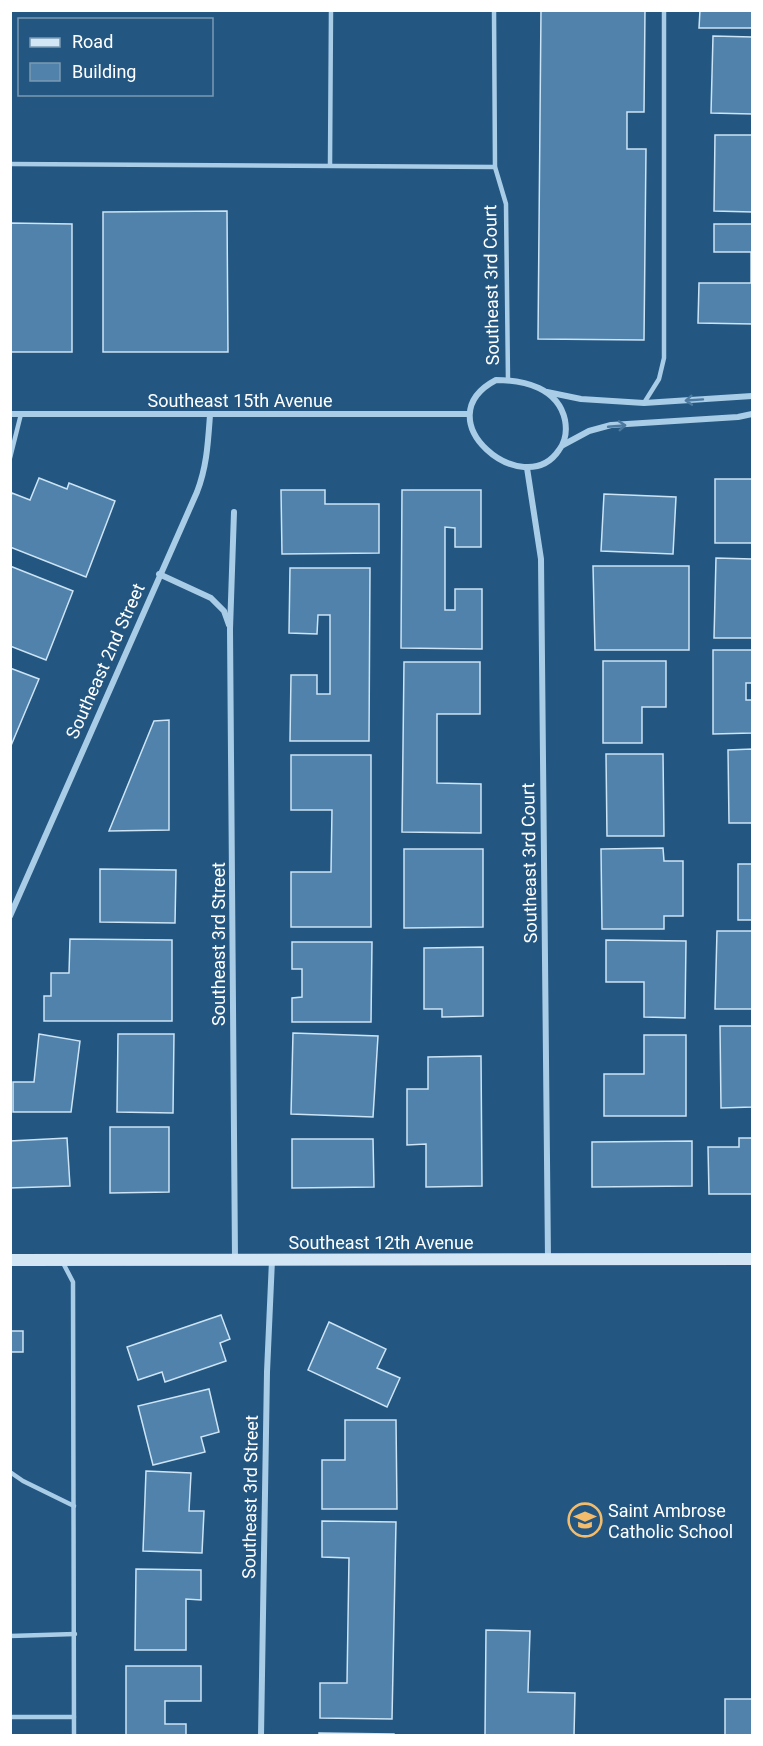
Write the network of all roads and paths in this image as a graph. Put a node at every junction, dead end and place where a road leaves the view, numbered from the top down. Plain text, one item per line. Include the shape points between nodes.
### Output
1 (331, 10) edge
2 (494, 10) edge
3 (664, 10) edge
4 (10, 164) edge
5 (330, 165) junction
6 (495, 168) junction
7 (508, 380) junction
8 (547, 392) junction
9 (753, 396) edge
10 (644, 404) junction
11 (10, 414) edge
12 (21, 414) junction
13 (469, 414) junction
14 (753, 414) edge
15 (210, 415) junction
16 (563, 445) junction
17 (10, 458) edge
18 (527, 468) junction
19 (234, 512) dead end
20 (159, 574) junction
21 (230, 629) junction
22 (10, 915) edge
23 (753, 1259) edge
24 (10, 1260) edge
25 (62, 1260) junction
26 (235, 1260) junction
27 (272, 1260) junction
28 (548, 1260) junction
29 (10, 1472) edge
30 (74, 1506) junction
31 (75, 1634) junction
32 (10, 1636) edge
33 (10, 1717) edge
34 (74, 1717) junction
35 (74, 1736) edge
36 (261, 1736) edge

1 - 5 lane
2 - 6 lane, Southeast 3rd Court
3 - 10 lane via 664,358 659,379
4 - 5 lane
5 - 6 lane
6 - 7 lane, Southeast 3rd Court via 506,204
7 - 8 street
7 - 13 street via 496,380 483,387 473,399
8 - 10 street
8 - 16 street via 558,402 563,414 567,429
9 -> 10 street
11 - 12 street, Southeast 15th Avenue
12 - 15 street, Southeast 15th Avenue
12 - 17 lane
13 - 15 street, Southeast 15th Avenue
13 - 18 street via 480,443 494,456
16 -> 14 street via 611,425
15 - 20 street, Southeast 2nd Street via 203,475
16 - 18 street via 542,466
18 - 28 street, Southeast 3rd Court via 542,559
19 - 21 street, Southeast 3rd Street
20 - 21 street, Southeast 3rd Street via 211,598 224,611
20 - 22 street, Southeast 2nd Street
21 - 26 street, Southeast 3rd Street
23 - 28 street, Southeast 12th Avenue
24 - 25 street, Southeast 12th Avenue
25 - 26 street, Southeast 12th Avenue
25 - 30 lane via 73,1282
26 - 27 street, Southeast 12th Avenue
27 - 28 street, Southeast 12th Avenue
27 - 36 street, Southeast 3rd Street
29 - 30 lane
30 - 31 lane
31 - 32 lane
31 - 34 lane
33 - 34 lane
34 - 35 lane

